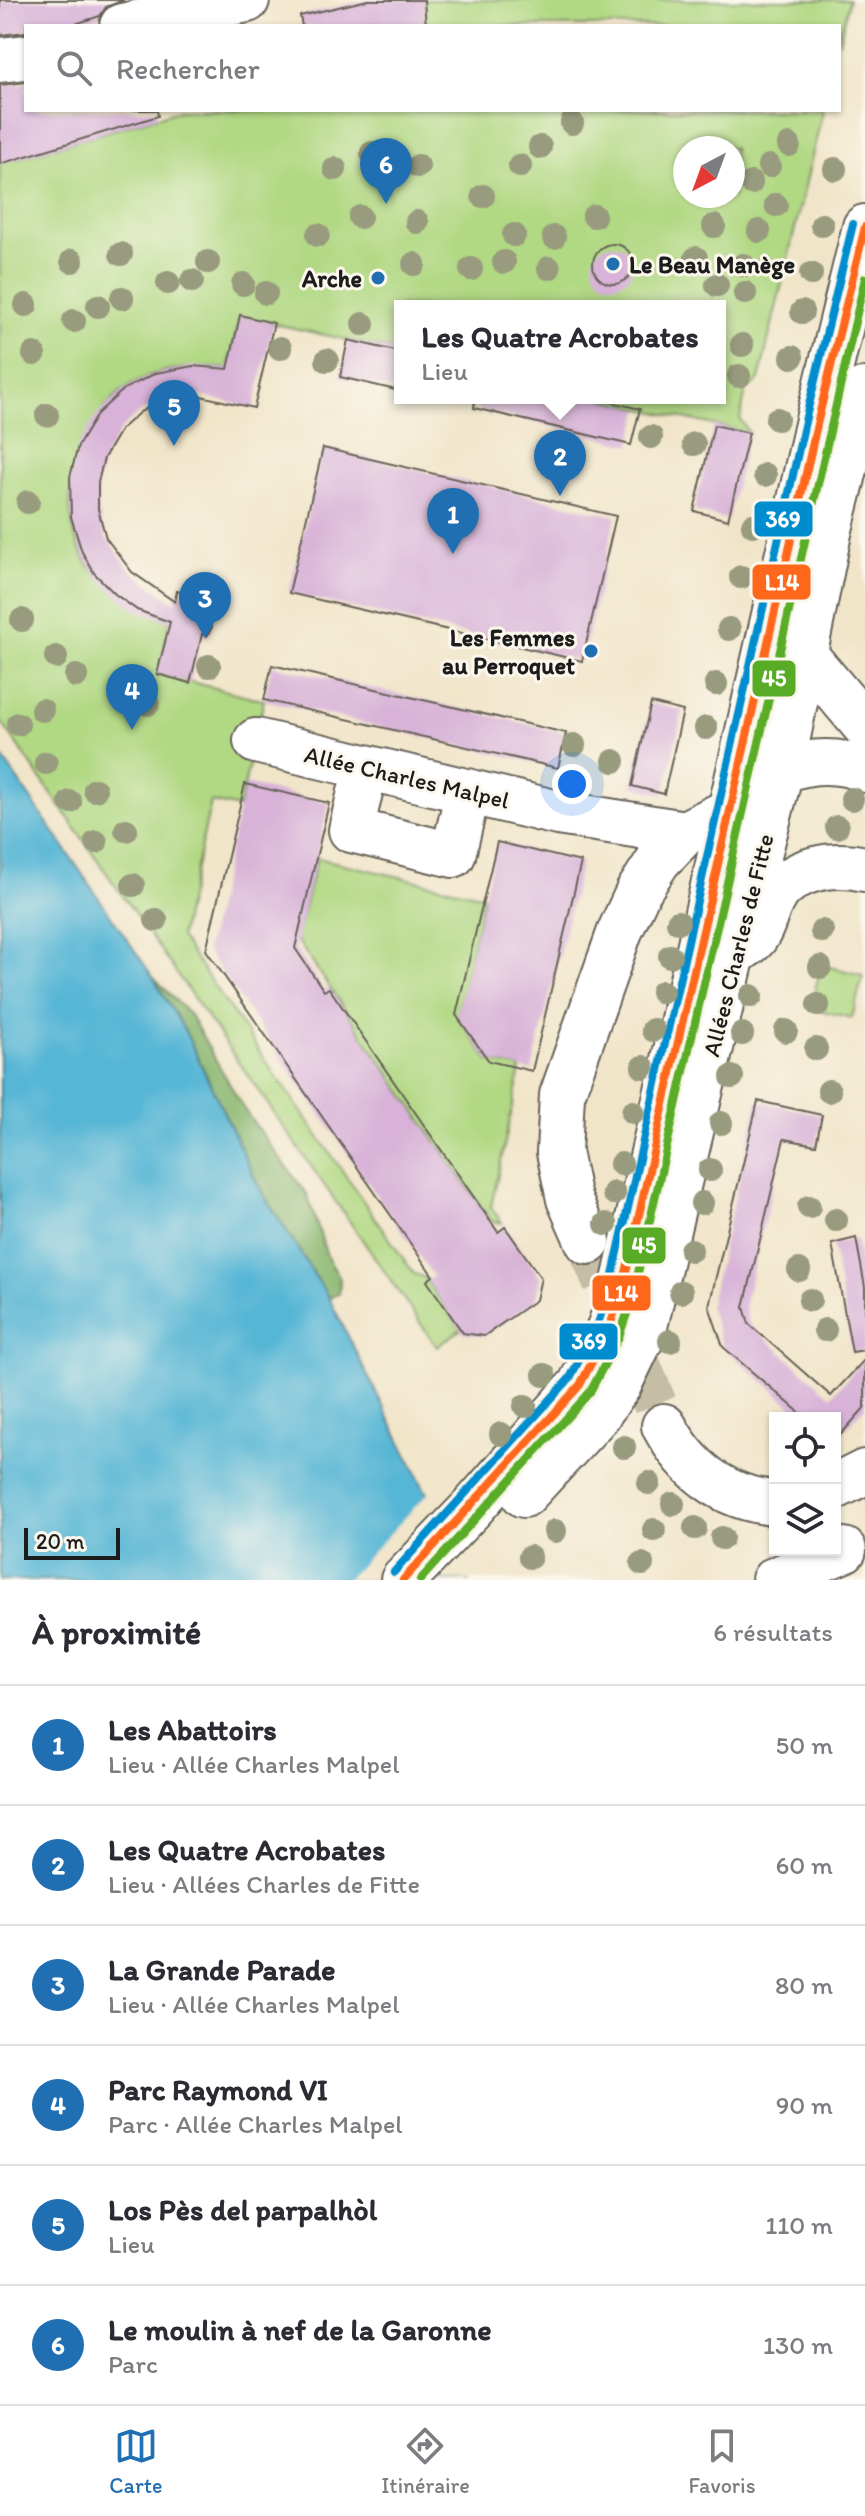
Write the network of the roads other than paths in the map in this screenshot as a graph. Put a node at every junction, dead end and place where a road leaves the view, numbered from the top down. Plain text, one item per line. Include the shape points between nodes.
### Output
1 (247, 0) edge
2 (132, 24) edge
3 (24, 57) edge
4 (0, 60) edge
5 (865, 227) edge
6 (865, 390) edge
7 (806, 656) junction
8 (865, 726) edge
9 (256, 741) dead end
10 (366, 767) junction
11 (782, 767) junction
12 (865, 770) edge
13 (468, 791) junction
14 (733, 799) junction
15 (558, 813) junction
16 (685, 833) junction
17 (865, 869) edge
18 (638, 892) junction
19 (733, 954) junction
20 (588, 1242) tunnel mouth
21 (664, 1426) tunnel mouth
22 (535, 1461) junction
23 (865, 1472) edge
24 (841, 1484) edge
25 (769, 1503) edge
26 (844, 1550) dead end
27 (403, 1580) edge
28 (442, 1580) edge
29 (774, 1580) edge

1 - 2 main road
3 - 4 main road
5 - 14 main road, Allées Charles de Fitte
6 - 7 main road, Allées Charles de Fitte via 829,533
7 - 8 main road
7 - 11 main road, Allées Charles de Fitte
9 - 10 main road, Allée Charles Malpel
10 - 13 main road, Allée Charles Malpel
10 - 13 main road via 351,830 453,855
11 - 12 main road via 824,761
11 - 14 main road
11 - 19 main road, Allées Charles de Fitte
13 - 15 main road, Allée Charles Malpel
14 - 16 main road
14 - 22 main road, Allées Charles de Fitte via 621,1295 608,1331
15 - 16 main road, Allée Charles Malpel
15 - 18 main road, Allée Charles Malpel via 607,836
16 - 18 main road
17 - 19 main road via 823,866 795,879 774,896 757,937
18 - 20 main road via 562,1095 562,1169
19 - 22 main road, Allées Charles de Fitte via 643,1335 597,1416
21 - 25 main road via 692,1468 721,1489
22 - 27 main road
22 - 28 main road
23 - 24 main road
26 - 29 main road

